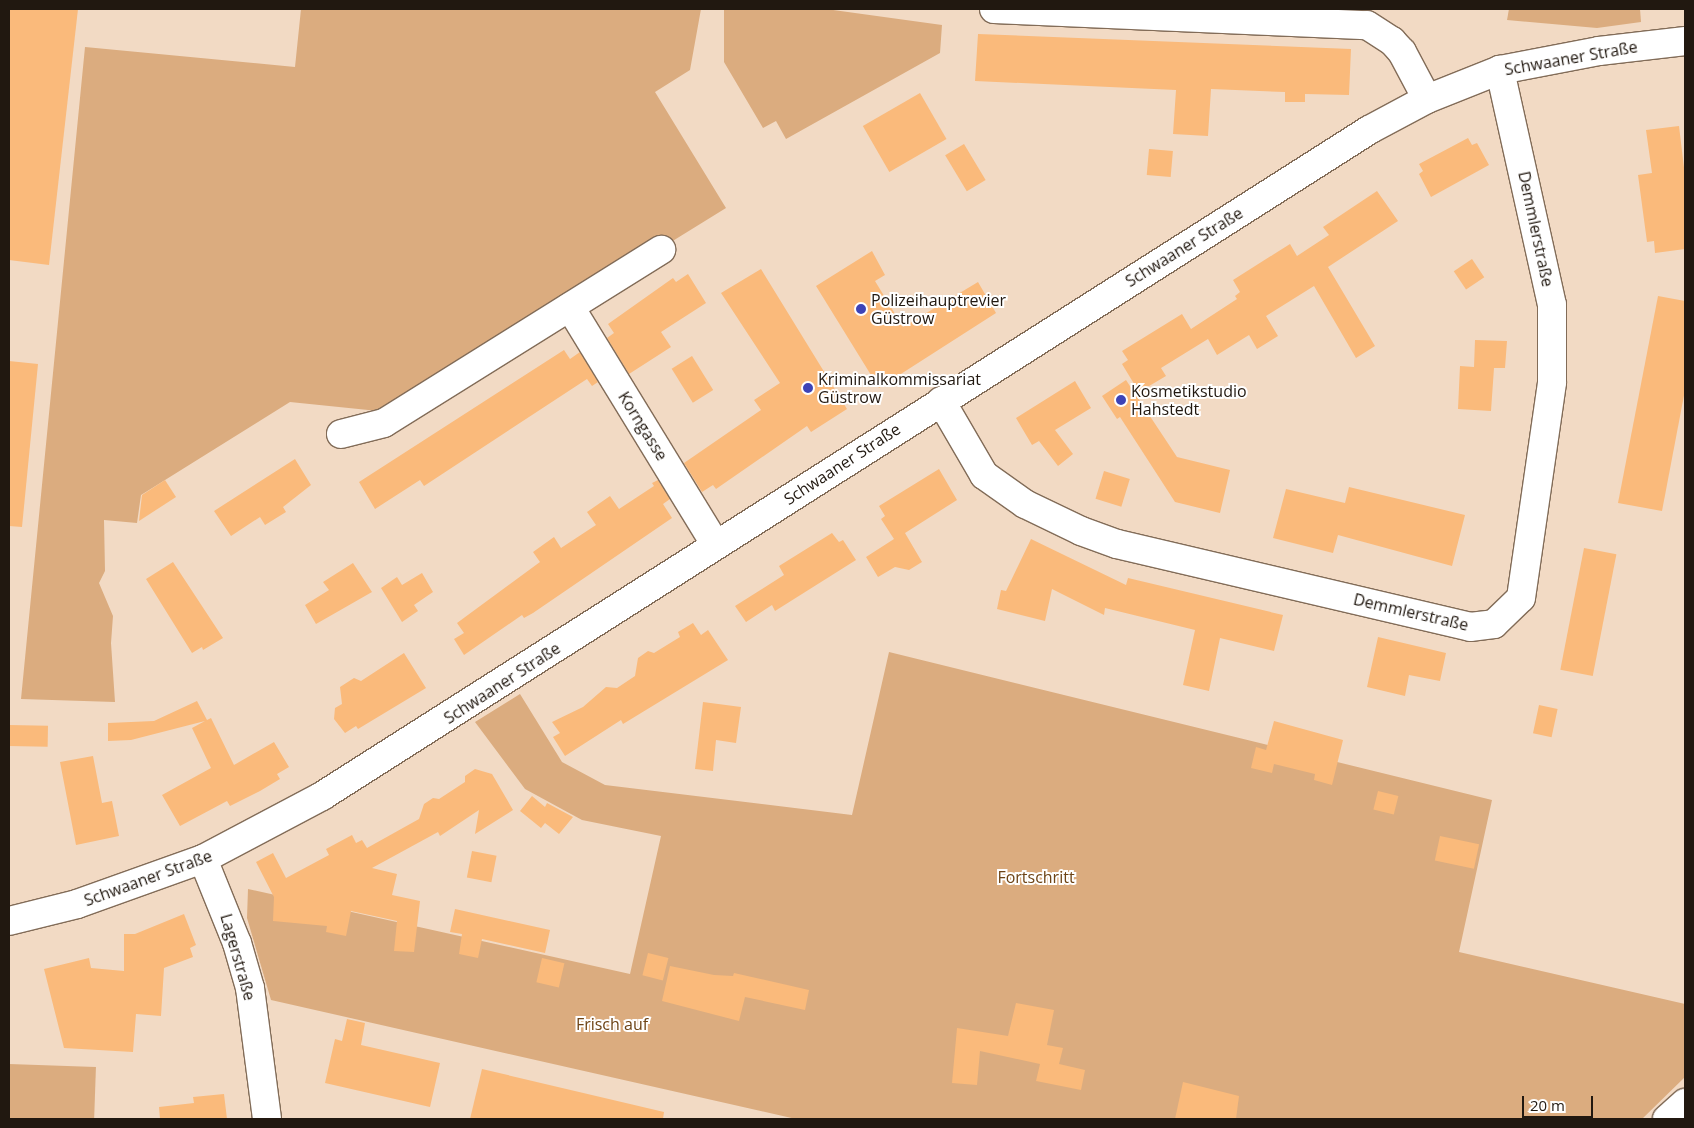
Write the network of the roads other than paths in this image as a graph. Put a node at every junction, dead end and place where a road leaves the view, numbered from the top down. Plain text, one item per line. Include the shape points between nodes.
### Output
1 (994, 9) edge
2 (1199, 13) edge
3 (1685, 41) edge
4 (1500, 70) junction
5 (1428, 99) junction
6 (661, 250) dead end
7 (570, 307) junction
8 (941, 401) junction
9 (341, 434) dead end
10 (716, 545) junction
11 (203, 859) junction
12 (9, 920) edge
13 (1685, 1103) edge
14 (267, 1119) edge
15 (1667, 1119) edge

1 - 2 street
2 - 5 street via 1367,25 1392,41 1402,52
3 - 4 street, Schwaaner Straße via 1581,54
4 - 5 street, Schwaaner Straße
4 - 8 street, Demmlerstraße via 1552,305 1552,372 1521,598 1494,624 1470,627 1117,544 1081,531 1025,504 984,475
5 - 8 street, Schwaaner Straße via 1369,130
6 - 7 street
7 - 9 street via 384,423
7 - 10 street, Korngasse
8 - 10 street, Schwaaner Straße
10 - 11 street, Schwaaner Straße via 330,791
11 - 12 street, Schwaaner Straße via 77,904
11 - 14 street, Lagerstraße via 222,900 250,988
13 - 15 street

